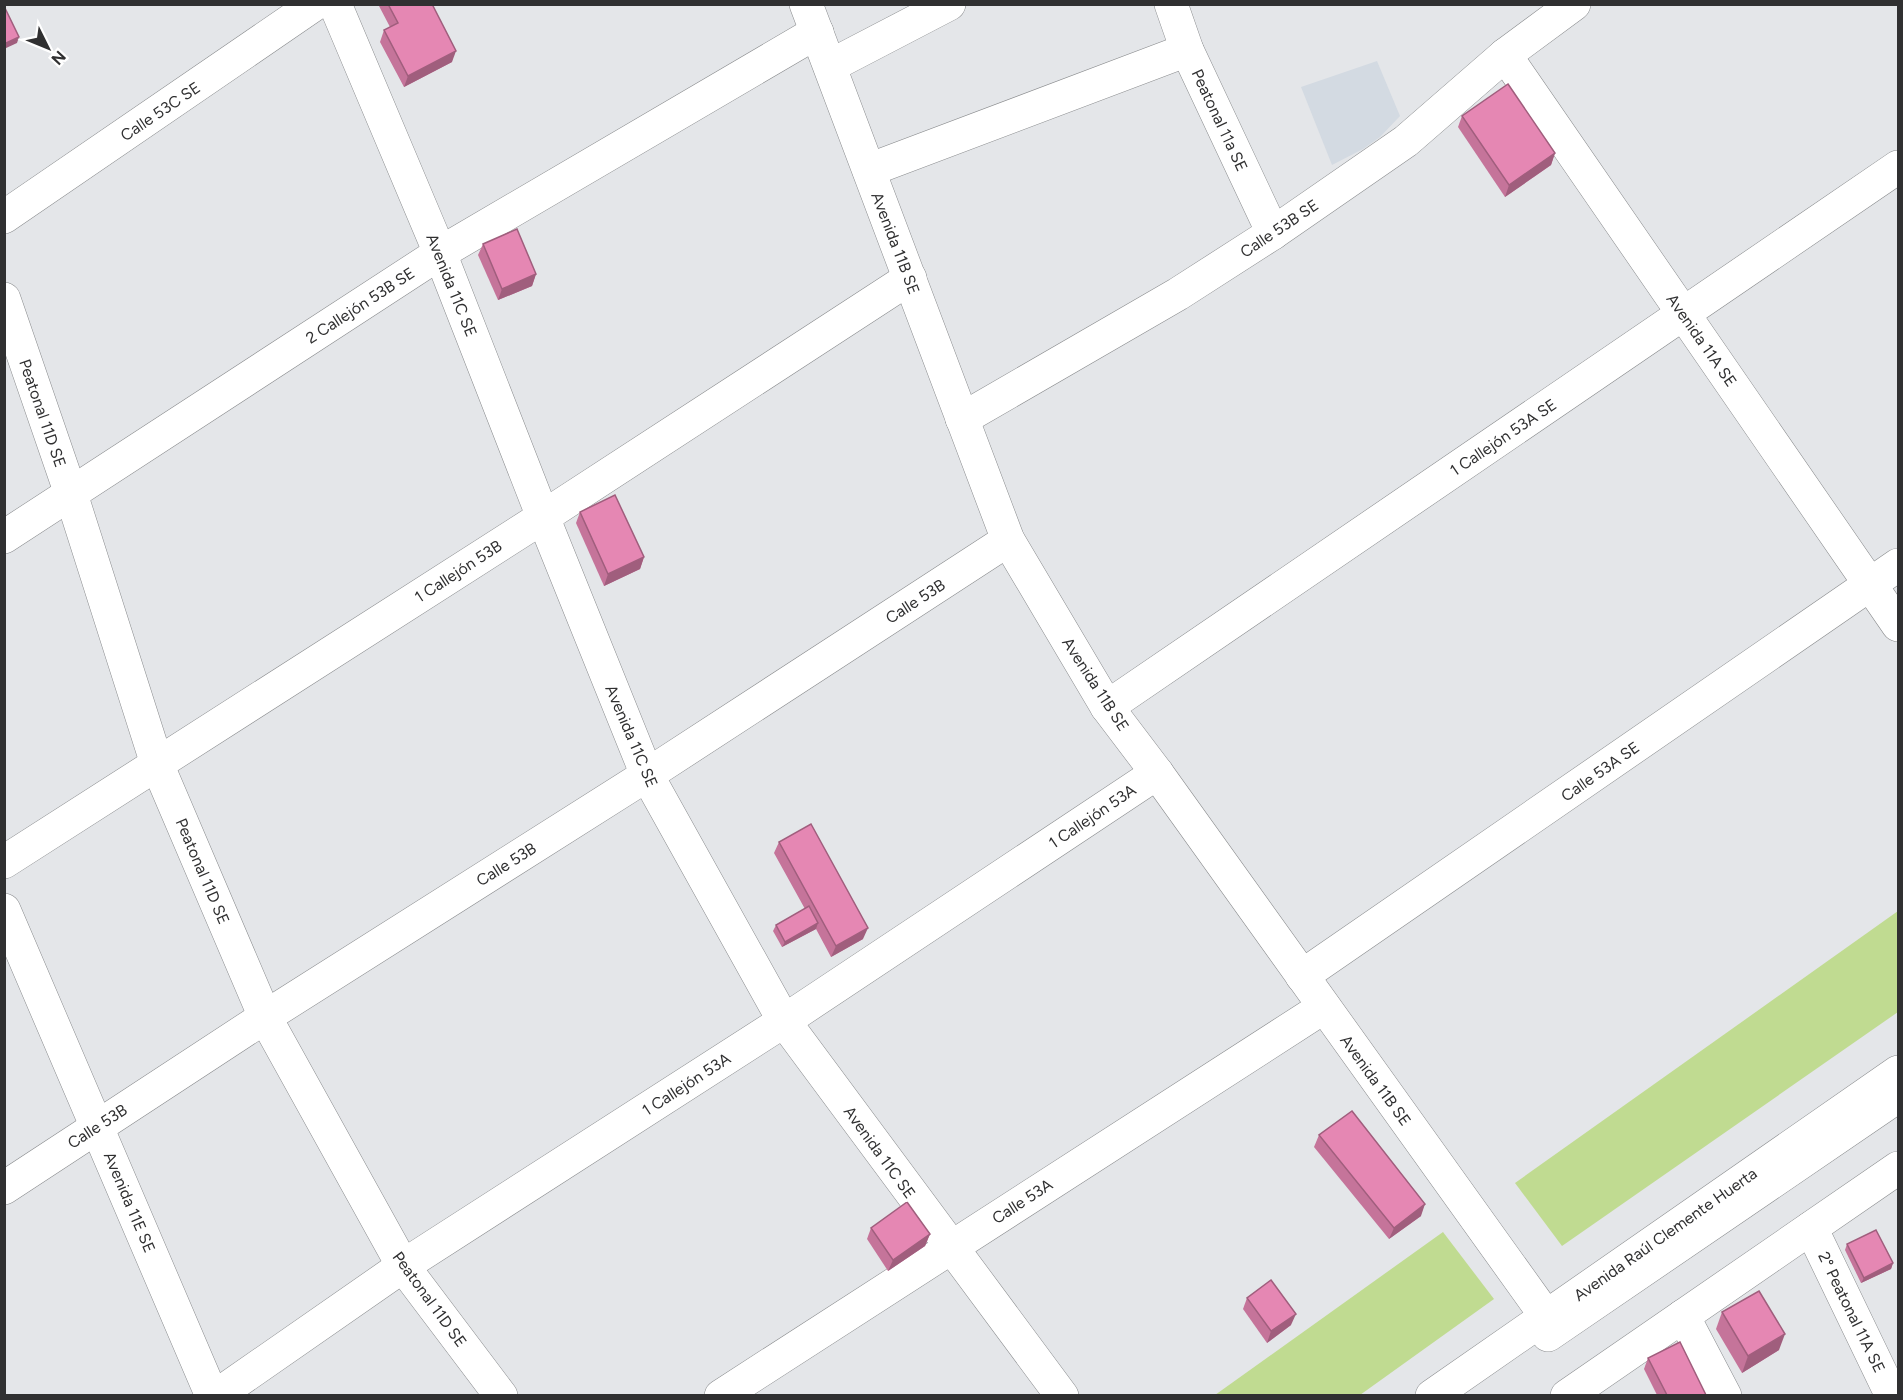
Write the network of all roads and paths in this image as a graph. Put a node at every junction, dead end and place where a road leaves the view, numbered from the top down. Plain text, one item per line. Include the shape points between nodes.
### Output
1 (315, 4) edge
2 (334, 4) edge
3 (949, 4) edge
4 (1171, 4) edge
5 (1574, 4) edge
6 (812, 18) edge
7 (1187, 50) junction
8 (1505, 55) junction
9 (830, 66) junction
10 (1899, 167) edge
11 (869, 170) junction
12 (4, 217) edge
13 (1273, 233) junction
14 (440, 253) junction
15 (910, 278) junction
16 (4, 299) edge
17 (1683, 314) junction
18 (962, 419) junction
19 (71, 494) junction
20 (543, 517) junction
21 (4, 537) edge
22 (1008, 540) junction
23 (1899, 565) edge
24 (1870, 585) junction
25 (1899, 625) edge
26 (1107, 707) junction
27 (157, 764) junction
28 (1157, 773) junction
29 (647, 775) junction
30 (4, 862) edge
31 (4, 910) edge
32 (1302, 976) junction
33 (1324, 1007) junction
34 (265, 1017) junction
35 (784, 1021) junction
36 (1899, 1072) edge
37 (1899, 1096) edge
38 (97, 1126) junction
39 (1899, 1168) edge
40 (4, 1188) edge
41 (1811, 1228) junction
42 (950, 1247) junction
43 (403, 1266) junction
44 (1546, 1316) junction
45 (1683, 1316) junction
46 (214, 1395) edge
47 (501, 1395) edge
48 (721, 1395) edge
49 (1062, 1395) edge
50 (1432, 1395) edge
51 (1460, 1395) edge
52 (1567, 1395) edge
53 (1725, 1395) edge
54 (1892, 1395) edge

1 - 12 street, Calle 53C SE
2 - 14 street, Avenida 11C SE
3 - 9 street
4 - 7 street, Peatonal 11a SE
5 - 8 street, Calle 53B SE
6 - 9 street, Avenida 11B SE
6 - 14 street, 2 Callejón 53B SE
7 - 11 street
7 - 13 street, Peatonal 11a SE
8 - 13 street, Calle 53B SE via 1406,141
8 - 17 street, Avenida 11A SE
9 - 11 street, Avenida 11B SE
10 - 17 street, 1 Callejón 53A SE
11 - 15 street, Avenida 11B SE
13 - 18 street, Calle 53B SE via 1178,294
14 - 19 street, 2 Callejón 53B SE
14 - 20 street, Avenida 11C SE
15 - 18 street, Avenida 11B SE
15 - 20 street, 1 Callejón 53B
16 - 19 street, Peatonal 11D SE
17 - 24 street, Avenida 11A SE
17 - 26 street, 1 Callejón 53A SE
18 - 22 street, Avenida 11B SE
19 - 21 street, 2 Callejón 53B SE
19 - 27 street, Peatonal 11D SE
20 - 27 street, 1 Callejón 53B
20 - 29 street, Avenida 11C SE
22 - 26 street, Avenida 11B SE
22 - 29 street, Calle 53B
23 - 24 street, Calle 53A SE
24 - 25 street, Avenida 11A SE
24 - 32 street, Calle 53A SE
26 - 28 street, Avenida 11B SE
27 - 30 street, 1 Callejón 53B
27 - 34 street, Peatonal 11D SE
28 - 32 street, Avenida 11B SE
28 - 35 street, 1 Callejón 53A
29 - 34 street, Calle 53B
29 - 35 street, Avenida 11C SE
31 - 38 street, Avenida 11E SE
32 - 33 street, Avenida 11B SE
33 - 42 street, Calle 53A
33 - 44 street, Avenida 11B SE
34 - 38 street, Calle 53B
34 - 43 street, Peatonal 11D SE
35 - 42 street, Avenida 11C SE
35 - 43 street, 1 Callejón 53A
36 - 44 street, Avenida Raúl Clemente Huerta
37 - 51 street
38 - 40 street, Calle 53B
38 - 46 street, Avenida 11E SE
39 - 41 street
41 - 45 street
41 - 54 street, 2° Peatonal 11A SE
42 - 48 street, Calle 53A
42 - 49 street, Avenida 11C SE
43 - 46 street, 1 Callejón 53A
43 - 47 street, Peatonal 11D SE
44 - 50 street, Avenida Raúl Clemente Huerta
45 - 52 street
45 - 53 street

